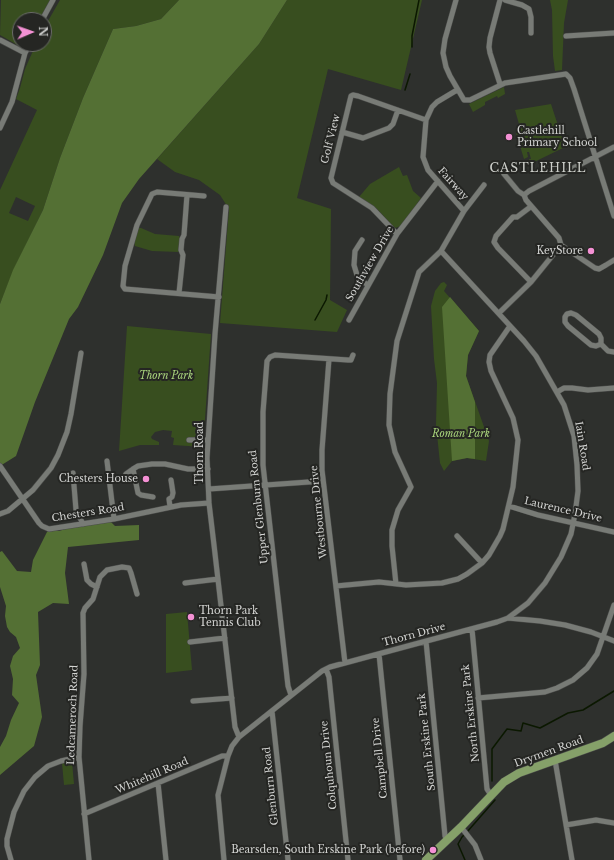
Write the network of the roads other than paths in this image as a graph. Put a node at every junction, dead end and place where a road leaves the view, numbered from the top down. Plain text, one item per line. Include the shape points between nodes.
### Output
1 (53, 0) edge
2 (456, 0) edge
3 (500, 0) edge
4 (505, 0) edge
5 (46, 12) edge
6 (614, 33) edge
7 (531, 34) dead end
8 (566, 36) dead end
9 (0, 40) edge
10 (25, 53) joint
11 (500, 84) junction
12 (457, 90) junction
13 (398, 110) junction
14 (426, 120) junction
15 (0, 128) edge
16 (342, 132) junction
17 (614, 147) edge
18 (595, 157) junction
19 (504, 174) dead end
20 (438, 181) junction
21 (484, 185) dead end
22 (187, 195) junction
23 (524, 195) junction
24 (204, 196) dead end
25 (226, 207) dead end
26 (528, 208) dead end
27 (464, 211) junction
28 (614, 216) edge
29 (217, 222) dead end
30 (225, 222) junction
31 (397, 234) junction
32 (362, 240) dead end
33 (561, 245) junction
34 (441, 251) junction
35 (614, 260) edge
36 (531, 282) junction
37 (368, 285) junction
38 (179, 294) junction
39 (219, 297) junction
40 (499, 313) junction
41 (349, 320) dead end
42 (510, 326) junction
43 (601, 344) junction
44 (81, 352) dead end
45 (614, 352) edge
46 (353, 355) dead end
47 (329, 359) junction
48 (614, 388) edge
49 (556, 392) junction
50 (189, 440) dead end
51 (208, 440) junction
52 (107, 461) dead end
53 (0, 466) edge
54 (133, 469) junction
55 (208, 469) junction
56 (73, 472) dead end
57 (126, 474) dead end
58 (171, 480) dead end
59 (323, 482) junction
60 (265, 486) junction
61 (209, 489) junction
62 (154, 497) dead end
63 (23, 500) junction
64 (209, 503) junction
65 (509, 506) junction
66 (170, 507) junction
67 (0, 514) edge
68 (114, 519) junction
69 (574, 523) junction
70 (83, 524) junction
71 (614, 532) edge
72 (457, 536) dead end
73 (482, 563) junction
74 (84, 564) dead end
75 (218, 579) junction
76 (185, 584) dead end
77 (396, 584) junction
78 (336, 586) junction
79 (97, 588) junction
80 (137, 594) dead end
81 (614, 605) edge
82 (508, 618) junction
83 (472, 629) junction
84 (604, 636) junction
85 (225, 638) junction
86 (614, 640) edge
87 (426, 641) junction
88 (190, 642) dead end
89 (379, 654) junction
90 (345, 663) junction
91 (326, 669) junction
92 (291, 695) junction
93 (232, 698) junction
94 (478, 698) junction
95 (193, 702) dead end
96 (272, 711) junction
97 (614, 736) edge
98 (239, 737) junction
99 (228, 756) junction
100 (79, 757) junction
101 (555, 760) junction
102 (158, 783) junction
103 (491, 795) junction
104 (84, 814) junction
105 (614, 823) edge
106 (566, 825) junction
107 (464, 830) junction
108 (447, 841) junction
109 (11, 860) edge
110 (89, 860) edge
111 (166, 860) edge
112 (224, 860) edge
113 (288, 860) edge
114 (348, 860) edge
115 (400, 860) edge
116 (426, 860) edge
117 (481, 860) edge
118 (572, 860) edge

1 - 5 street
2 - 12 street via 444,39 443,53 446,67
3 - 11 street via 489,47
4 - 7 street via 529,9
6 - 8 street
9 - 10 street
10 - 15 street via 12,102
11 - 12 street via 470,100 464,100
11 - 18 street via 566,74 574,89
12 - 14 street, Fairway via 437,102
13 - 14 street, Golf View
13 - 16 street via 389,128 363,138
13 - 16 street, Golf View via 351,96
14 - 20 street, Fairway via 423,157 428,170
16 - 31 street, Golf View via 331,178 333,183 372,208
17 - 18 street
18 - 23 street via 529,190
18 - 28 street
19 - 23 street
20 - 27 street, Fairway
20 - 31 street, Southview Drive
21 - 27 street
22 - 24 street
22 - 38 street
22 - 38 street via 157,192 152,194 137,225 125,266 123,286 125,289
23 - 33 street via 559,238
25 - 30 street, Thorn Road
26 - 36 street via 518,217 513,217 496,236 494,242
27 - 34 street
29 - 30 street
30 - 39 street, Thorn Road
31 - 37 street, Southview Drive
32 - 37 street via 355,251 354,264 357,275
33 - 35 street via 596,268
33 - 36 street
34 - 40 street, Iain Road
34 - 77 street via 419,272 401,326 394,362 389,426 396,452 411,487 398,510 392,530
36 - 40 street
37 - 41 street, Southview Drive
38 - 39 street
39 - 51 street, Thorn Road
40 - 42 street, Iain Road
42 - 49 street, Iain Road via 536,356
42 - 65 street via 489,360 491,371 511,411 517,432 515,474
43 - 43 street via 594,346 585,340 566,324 566,315 576,315 599,334
43 - 45 street via 608,351
44 - 63 street via 71,414 62,446 51,468
46 - 47 street, Upper Glenburn Road via 350,360
47 - 59 street, Westbourne Drive via 322,450
47 - 60 street, Upper Glenburn Road via 275,355 267,361 262,447
48 - 49 street via 564,388
49 - 69 street, Iain Road via 568,416 576,449 578,491
50 - 51 street
51 - 55 street, Thorn Road
52 - 68 street
53 - 63 street, Chesters Road
54 - 55 street via 158,464
54 - 57 street
54 - 62 street via 138,493
55 - 61 street, Thorn Road
56 - 70 street via 77,488 74,492 76,510
58 - 66 street via 173,493 172,497 167,499
59 - 60 street
59 - 78 street, Westbourne Drive
60 - 61 street
60 - 92 street, Upper Glenburn Road
61 - 64 street, Thorn Road
63 - 67 street
63 - 70 street, Chesters Road via 44,528 54,529
64 - 66 street, Chesters Road
64 - 75 street, Thorn Road
65 - 69 street, Laurence Drive
65 - 73 street via 500,536
66 - 68 street, Chesters Road
68 - 70 street, Chesters Road
69 - 71 street, Laurence Drive
69 - 82 street, Iain Road via 552,574 528,603
72 - 73 street
73 - 77 street via 458,579 442,583
74 - 79 street via 87,580
75 - 76 street
75 - 85 street, Thorn Road
77 - 78 street via 374,582
78 - 90 street, Westbourne Drive
79 - 80 street via 104,572 124,566 132,573
79 - 100 street, Ledcameroch Road via 94,597 85,608 83,618 84,674
81 - 84 street
82 - 83 street, Thorn Drive
82 - 84 street, Thorn Drive via 553,622
83 - 87 street, Thorn Drive
83 - 94 street, North Erskine Park
84 - 86 street, Thorn Drive
84 - 94 street via 597,654 587,668 564,686 545,692
85 - 88 street
85 - 93 street, Thorn Road
87 - 89 street, Thorn Drive
87 - 108 street, South Erskine Park
89 - 90 street, Thorn Drive
89 - 115 street, Campbell Drive
90 - 91 street, Thorn Drive
91 - 92 street, Thorn Drive
91 - 114 street, Colquhoun Drive via 329,677
92 - 96 street, Thorn Drive
93 - 95 street
93 - 98 street, Thorn Road via 235,727
94 - 103 street, North Erskine Park via 487,789
96 - 98 street, Thorn Drive
96 - 113 street, Glenburn Road
97 - 101 main road, Drymen Road via 603,743
98 - 99 street
99 - 102 street, Whitehill Road via 222,756
99 - 112 street via 218,800
100 - 104 street, Ledcameroch Road
100 - 109 street via 48,766 24,791 14,812 9,832 7,846
101 - 103 main road, Drymen Road via 518,773
101 - 106 street
102 - 104 street, Whitehill Road
102 - 111 street
103 - 107 main road, Drymen Road
104 - 110 street, Ledcameroch Road
105 - 106 street via 596,820
106 - 118 street
107 - 108 main road, Drymen Road
107 - 117 street via 476,845
108 - 116 main road, Drymen Road

